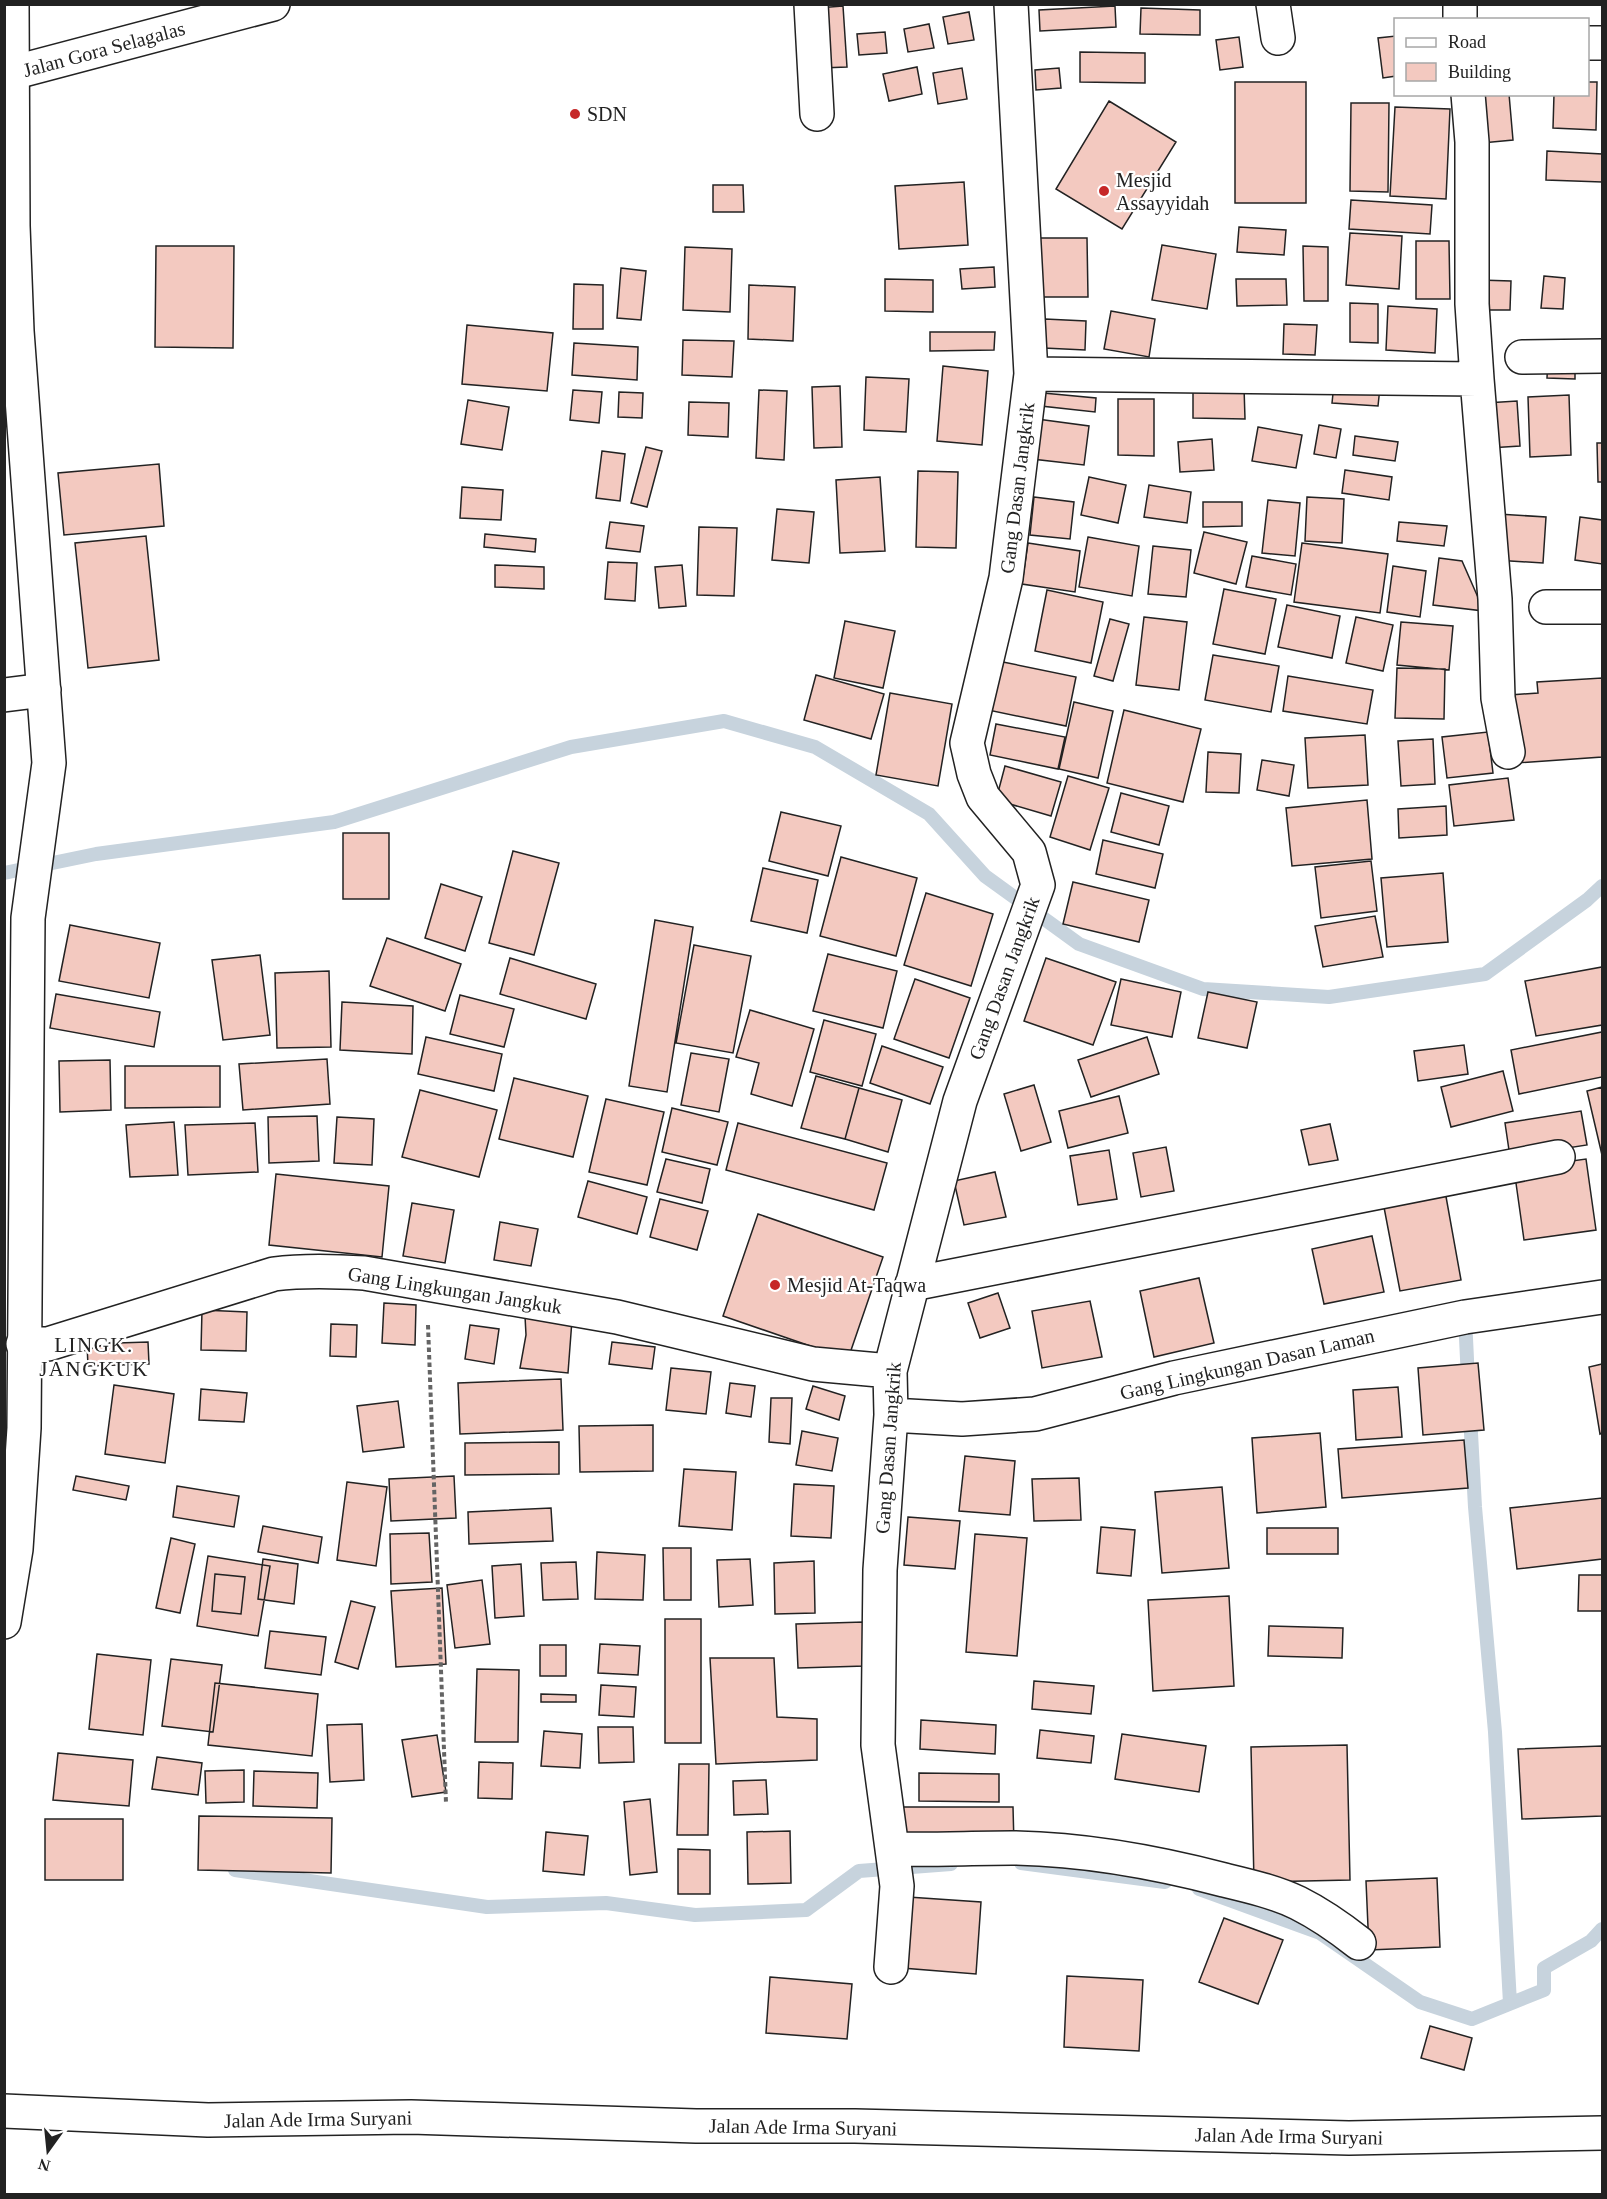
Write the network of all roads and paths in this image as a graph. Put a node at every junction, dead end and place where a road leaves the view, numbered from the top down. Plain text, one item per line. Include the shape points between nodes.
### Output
1 (12, 4) edge
2 (273, 4) edge
3 (811, 4) edge
4 (1011, 4) edge
5 (1272, 4) edge
6 (1278, 38) dead end
7 (9, 74) edge
8 (1468, 96) edge
9 (817, 114) dead end
10 (1602, 356) edge
11 (1522, 357) dead end
12 (1031, 374) junction
13 (1477, 378) junction
14 (1546, 607) dead end
15 (1602, 607) edge
16 (44, 690) junction
17 (4, 695) edge
18 (1508, 752) dead end
19 (15, 1048) edge
20 (1558, 1157) dead end
21 (912, 1284) junction
22 (427, 1286) junction
23 (1602, 1297) edge
24 (23, 1344) junction
25 (890, 1371) junction
26 (891, 1414) junction
27 (4, 1622) edge
28 (446, 1803) dead end
29 (895, 1865) junction
30 (1359, 1943) dead end
31 (891, 1967) dead end
32 (4, 2111) edge
33 (1602, 2133) edge

1 - 7 main road
2 - 7 main road, Jalan Gora Selagalas
3 - 9 main road
4 - 12 main road, Gang Dasan Jangkrik
5 - 6 main road
7 - 16 main road via 17,320
8 - 13 main road
10 - 11 main road
12 - 13 main road
12 - 21 main road, Gang Dasan Jangkrik via 1006,578 967,743 983,797 1029,852 1038,885 960,1101
13 - 18 main road via 1495,599 1498,698
14 - 15 main road
16 - 17 main road
16 - 19 main road via 49,763
19 - 24 main road
20 - 21 main road
21 - 25 main road, Gang Dasan Jangkrik
22 - 24 main road, Gang Lingkungan Jangkuk via 364,1273 303,1270 273,1275 48,1344
22 - 25 main road, Gang Lingkungan Jangkuk via 617,1317 813,1364
22 - 28 path
23 - 26 main road, Gang Lingkungan Dasan Laman via 1453,1319 1174,1378 1035,1414 962,1419
24 - 27 main road via 24,1428 16,1549
25 - 26 main road, Gang Dasan Jangkrik
26 - 29 main road, Gang Dasan Jangkrik via 880,1570 878,1744
29 - 30 main road via 1013,1848 1115,1857 1261,1889 1330,1921
29 - 31 main road, Gang Dasan Jangkrik
32 - 33 main road, Jalan Ade Irma Suryani via 208,2121 411,2117 1349,2138

